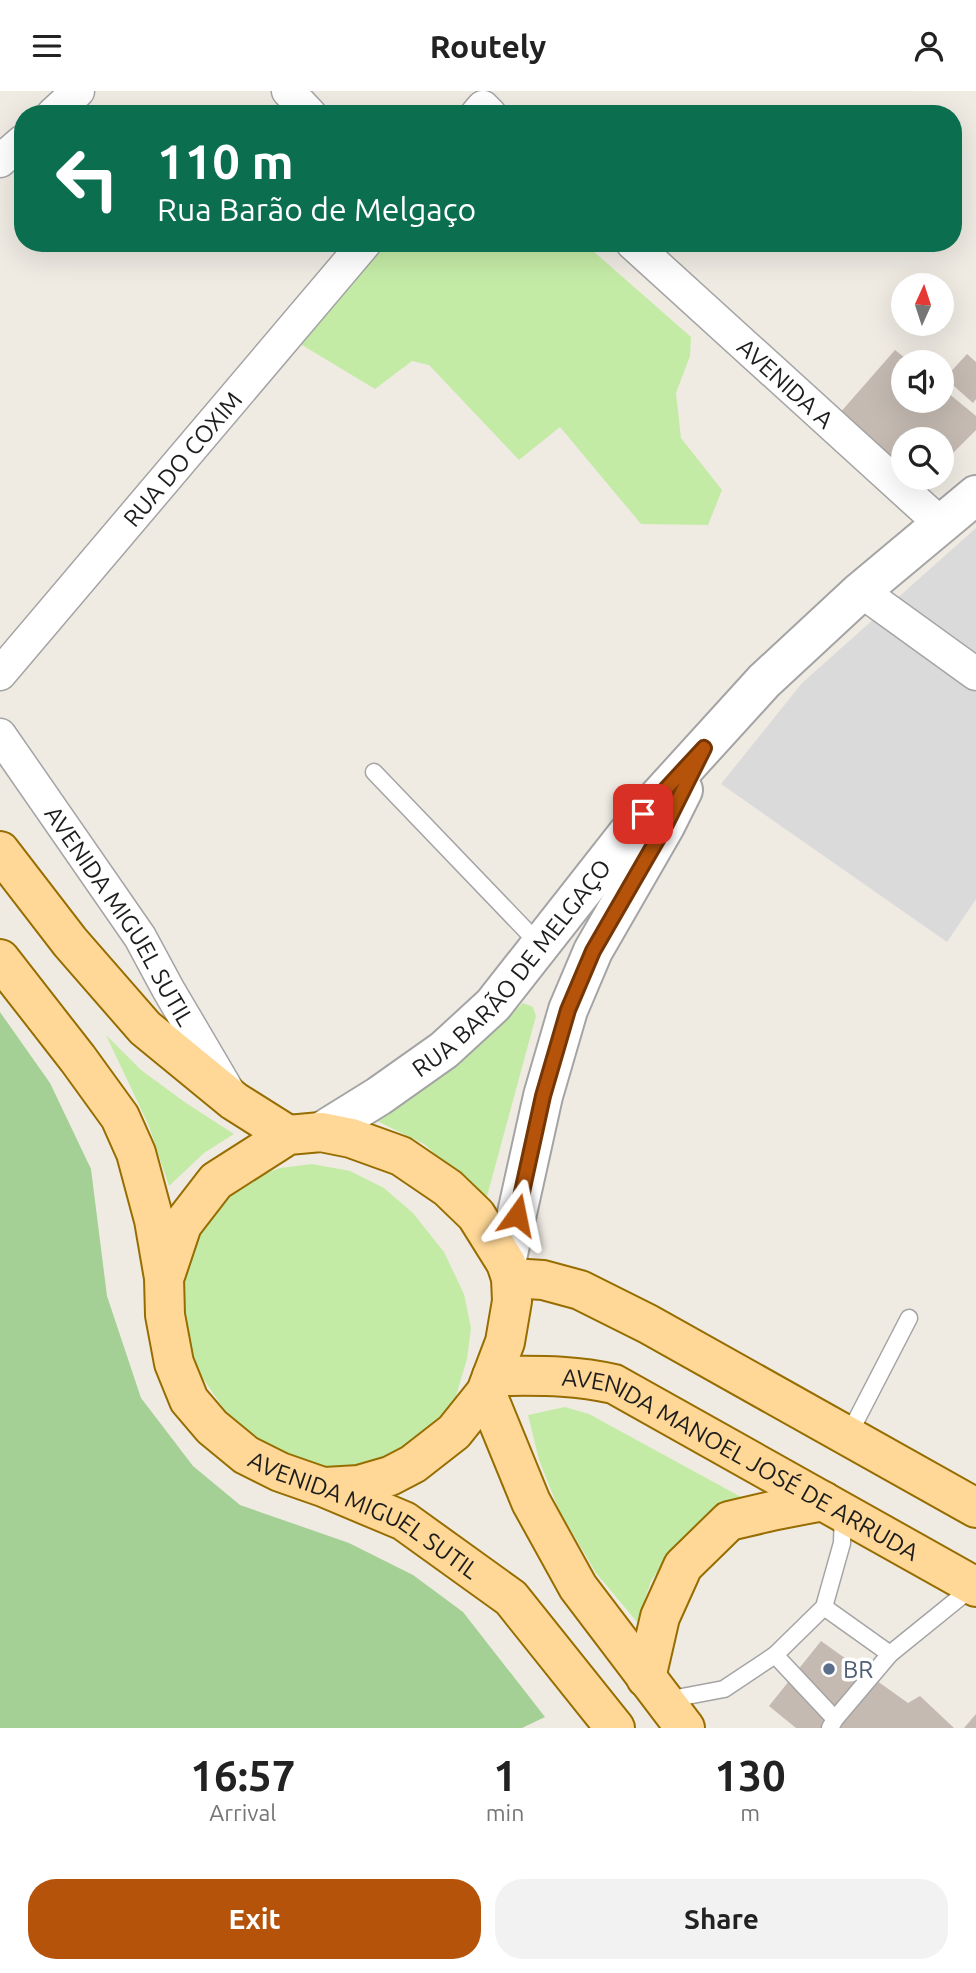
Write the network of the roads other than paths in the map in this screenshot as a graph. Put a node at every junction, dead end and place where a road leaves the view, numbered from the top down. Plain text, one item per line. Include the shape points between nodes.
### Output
1 (78, 91) edge
2 (288, 91) edge
3 (63, 105) edge
4 (301, 105) edge
5 (14, 149) edge
6 (0, 161) edge
7 (357, 252) edge
8 (642, 252) edge
9 (976, 495) edge
10 (941, 524) junction
11 (861, 591) junction
12 (0, 674) edge
13 (976, 674) edge
14 (0, 735) edge
15 (704, 748) junction
16 (374, 772) dead end
17 (0, 851) edge
18 (540, 945) junction
19 (0, 959) edge
20 (568, 1010) junction
21 (234, 1101) junction
22 (304, 1133) junction
23 (508, 1270) junction
24 (164, 1278) junction
25 (909, 1318) dead end
26 (489, 1384) junction
27 (848, 1436) junction
28 (323, 1487) junction
29 (833, 1506) junction
30 (976, 1508) edge
31 (975, 1586) edge
32 (824, 1607) junction
33 (890, 1654) junction
34 (775, 1655) junction
35 (665, 1702) edge
36 (833, 1723) edge
37 (615, 1728) edge

1 - 3 street
2 - 4 street
5 - 6 street
7 - 12 street, RUA DO COXIM
8 - 10 street, AVENIDA A
9 - 10 street, RUA BARÃO DE MELGAÇO
10 - 11 street, RUA BARÃO DE MELGAÇO
11 - 13 street
11 - 15 street, RUA BARÃO DE MELGAÇO via 764,681
14 - 21 street, AVENIDA MIGUEL SUTIL via 140,937
15 - 18 street, RUA BARÃO DE MELGAÇO via 643,814
15 - 20 street, RUA BARÃO DE MELGAÇO via 593,951
16 - 18 lane
17 - 21 main road, AVENIDA MIGUEL SUTIL via 70,942 145,1028
18 - 20 street via 554,968
18 - 22 street, RUA BARÃO DE MELGAÇO via 493,1005 444,1050 379,1096
19 - 24 main road, AVENIDA MIGUEL SUTIL via 120,1117 136,1153
20 - 23 street, RUA BARÃO DE MELGAÇO via 543,1096
21 - 22 main road, AVENIDA MIGUEL SUTIL
22 - 23 main road via 351,1138 401,1156 448,1188 476,1215
22 - 24 main road, AVENIDA MIGUEL SUTIL via 216,1181 182,1225
23 - 26 main road via 512,1301 505,1342
23 - 27 main road via 580,1290
24 - 28 main road, AVENIDA MIGUEL SUTIL via 174,1363 189,1400 246,1455
25 - 27 lane
26 - 28 main road via 454,1432 413,1464 359,1485
26 - 29 main road, AVENIDA MANOEL JOSÉ DE ARRUDA via 560,1375 614,1384
26 - 35 main road via 531,1502 578,1587
27 - 30 main road
28 - 37 main road, AVENIDA MIGUEL SUTIL via 404,1521 511,1598
29 - 31 main road, AVENIDA MANOEL JOSÉ DE ARRUDA
29 - 32 lane via 842,1543
29 - 35 main road via 776,1510 729,1521 682,1566 660,1617
31 - 33 lane
32 - 33 lane
32 - 34 lane
33 - 36 lane
34 - 35 lane via 724,1689
34 - 36 lane

